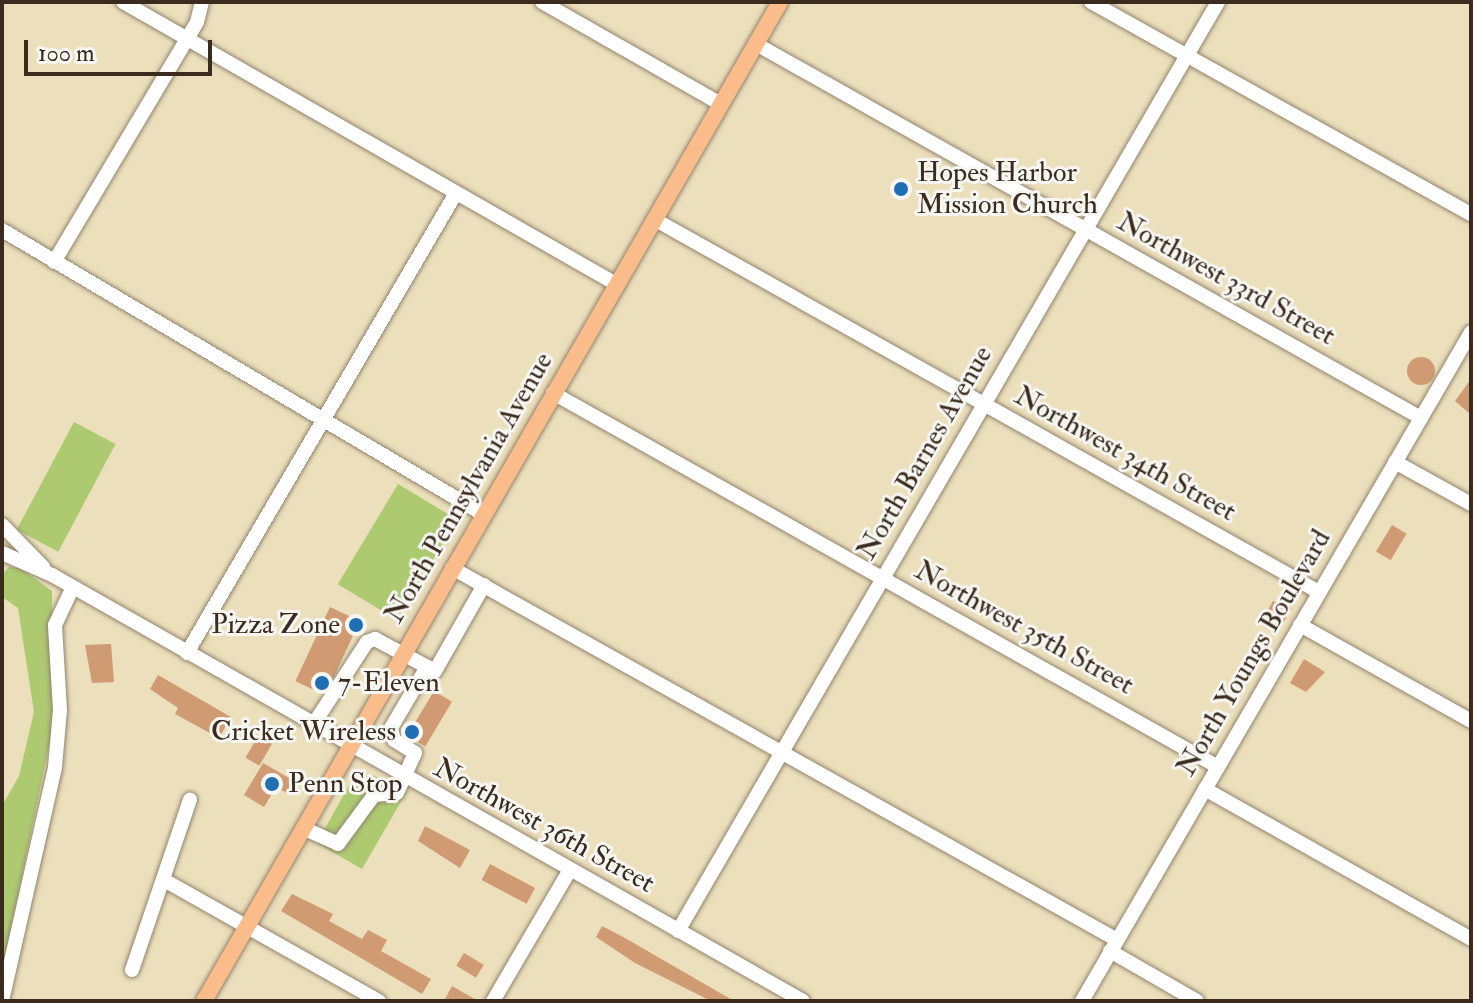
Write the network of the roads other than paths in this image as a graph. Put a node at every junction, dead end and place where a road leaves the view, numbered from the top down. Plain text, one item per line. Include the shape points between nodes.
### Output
1 (123, 2) edge
2 (202, 2) edge
3 (542, 2) edge
4 (780, 2) edge
5 (1091, 2) edge
6 (1218, 2) edge
7 (185, 38) junction
8 (756, 44) junction
9 (1187, 55) junction
10 (721, 104) junction
11 (456, 193) junction
12 (1471, 214) edge
13 (654, 219) junction
14 (2, 230) edge
15 (1085, 230) junction
16 (54, 262) junction
17 (616, 284) junction
18 (1471, 332) edge
19 (553, 393) junction
20 (984, 405) junction
21 (1421, 418) junction
22 (322, 421) junction
23 (1395, 462) junction
24 (1471, 504) edge
25 (483, 514) junction
26 (2, 525) edge
27 (12, 540) junction
28 (2, 555) edge
29 (452, 568) junction
30 (52, 575) junction
31 (882, 579) junction
32 (484, 585) junction
33 (73, 587) junction
34 (1319, 592) junction
35 (1300, 625) junction
36 (187, 653) junction
37 (405, 654) junction
38 (427, 667) junction
39 (1471, 721) edge
40 (313, 725) junction
41 (351, 747) junction
42 (782, 752) junction
43 (1218, 767) junction
44 (406, 778) junction
45 (1205, 789) junction
46 (190, 800) dead end
47 (305, 829) junction
48 (570, 870) junction
49 (164, 880) junction
50 (248, 928) junction
51 (678, 931) junction
52 (1471, 939) edge
53 (1114, 946) junction
54 (132, 970) dead end
55 (2, 1001) edge
56 (204, 1001) edge
57 (379, 1001) edge
58 (493, 1001) edge
59 (803, 1001) edge
60 (1082, 1001) edge
61 (1197, 1001) edge

1 - 7 street
2 - 7 street via 197,22
3 - 10 street
4 - 8 main road, North Pennsylvania Avenue
5 - 9 street
6 - 9 street, North Barnes Avenue
7 - 11 street
7 - 16 street
8 - 10 main road, North Pennsylvania Avenue
8 - 15 street, Northwest 33rd Street
9 - 12 street
9 - 15 street, North Barnes Avenue
10 - 13 main road, North Pennsylvania Avenue
11 - 17 street
11 - 22 street
13 - 17 main road, North Pennsylvania Avenue
13 - 20 street, Northwest 34th Street
14 - 16 street
15 - 20 street, North Barnes Avenue
15 - 21 street, Northwest 33rd Street
16 - 22 street
17 - 19 main road, North Pennsylvania Avenue
18 - 21 street, North Youngs Boulevard
19 - 25 main road, North Pennsylvania Avenue
19 - 31 street, Northwest 35th Street
20 - 31 street, North Barnes Avenue
20 - 34 street, Northwest 34th Street
21 - 23 street, North Youngs Boulevard
22 - 25 street
22 - 36 street
23 - 24 street
23 - 34 street, North Youngs Boulevard
25 - 29 main road, North Pennsylvania Avenue
26 - 27 street, Northwest 36th Street
27 - 28 street
27 - 30 street, Northwest 36th Street
28 - 30 street, Northwest 36th Street
29 - 32 street
29 - 37 main road, North Pennsylvania Avenue
30 - 33 street, Northwest 36th Street
31 - 42 street, North Barnes Avenue
31 - 43 street, Northwest 35th Street
32 - 38 street via 435,671
32 - 42 street
33 - 36 street, Northwest 36th Street
33 - 55 street via 55,625 60,710 55,767
34 - 35 street, North Youngs Boulevard
35 - 39 street
35 - 43 street, North Youngs Boulevard
36 - 40 street, Northwest 36th Street
37 - 38 street
37 - 40 street via 375,639 367,642
37 - 41 main road, North Pennsylvania Avenue
38 - 44 street via 391,728 394,740 415,753
40 - 41 street, Northwest 36th Street
41 - 44 street, Northwest 36th Street
41 - 47 main road, North Pennsylvania Avenue
42 - 51 street, North Barnes Avenue
42 - 53 street
43 - 45 street, North Youngs Boulevard
44 - 47 street via 393,796 374,795 338,844
44 - 48 street, Northwest 36th Street
45 - 52 street
45 - 53 street, North Youngs Boulevard
46 - 49 street
47 - 50 main road, North Pennsylvania Avenue
48 - 51 street, Northwest 36th Street
48 - 58 street
49 - 50 street
49 - 54 street
50 - 56 main road, North Pennsylvania Avenue
50 - 57 street
51 - 59 street, Northwest 36th Street
53 - 60 street, North Youngs Boulevard
53 - 61 street

